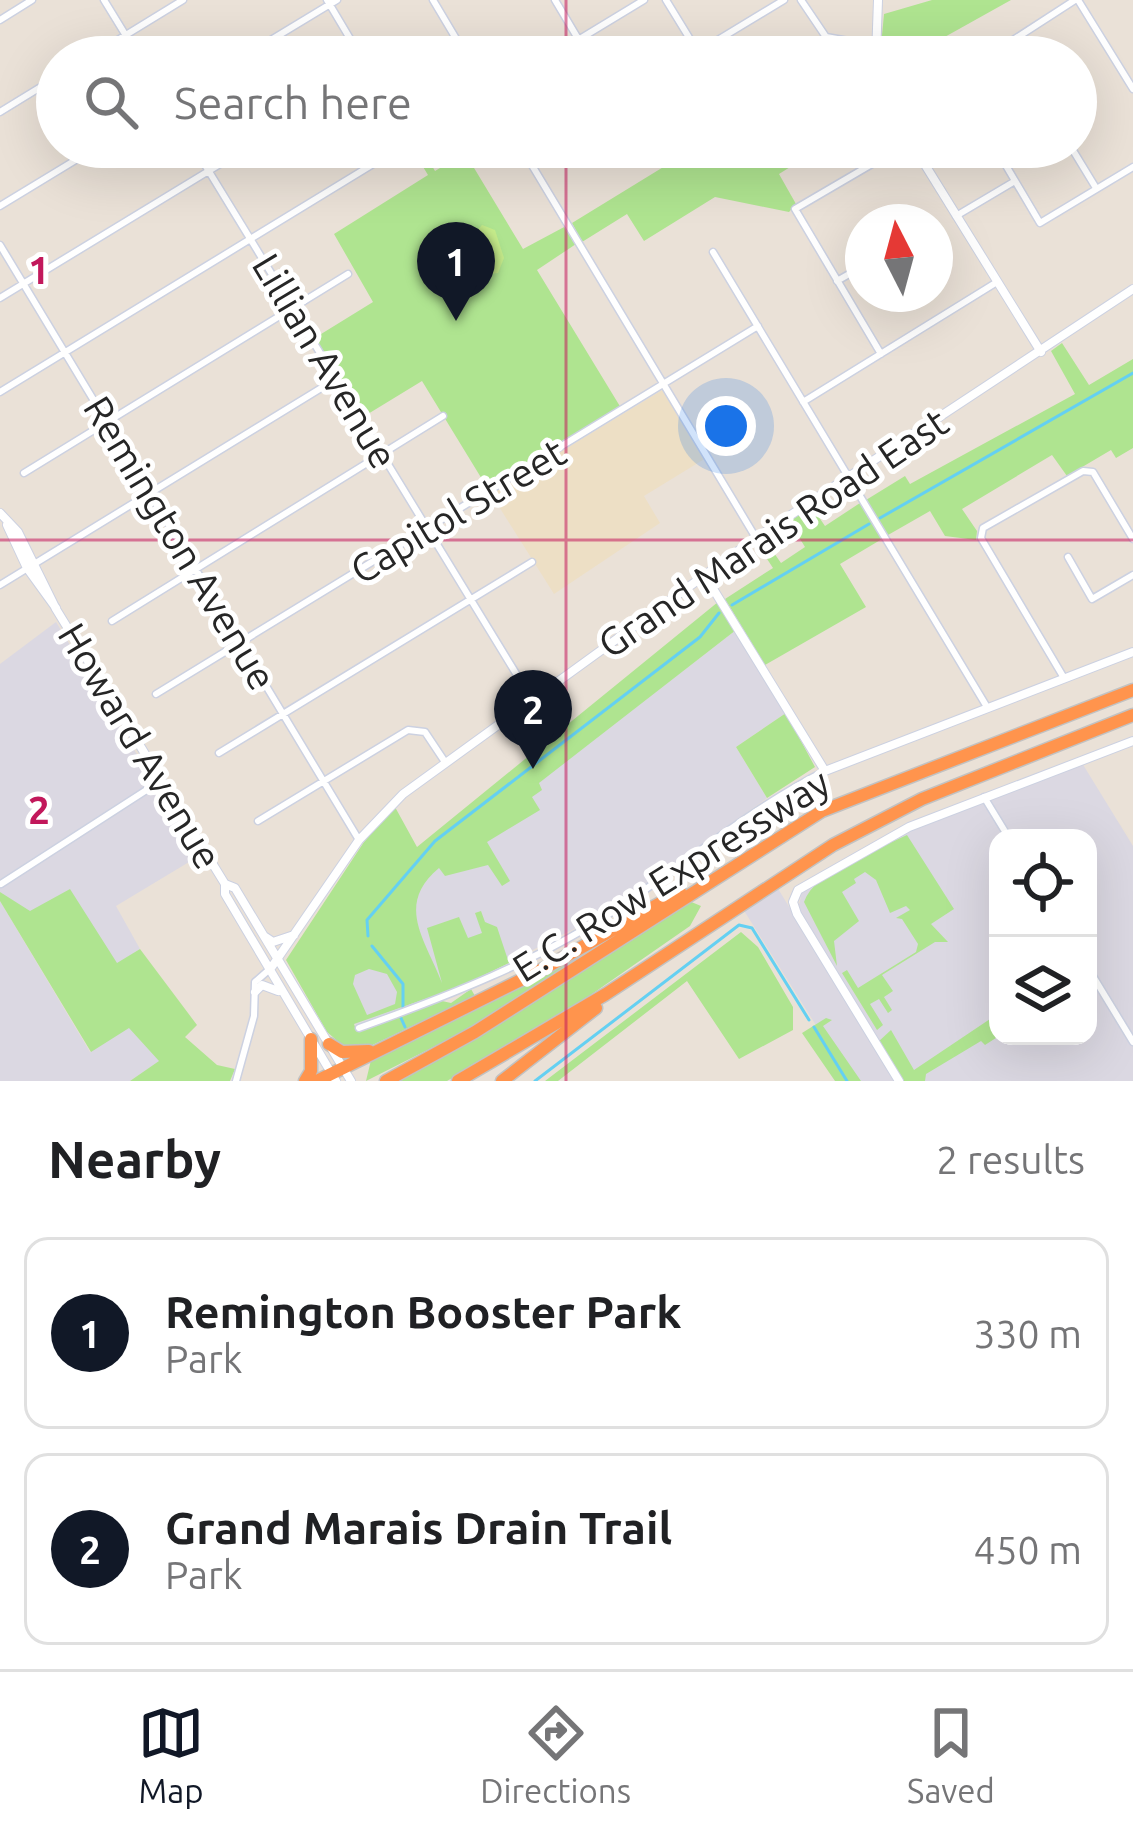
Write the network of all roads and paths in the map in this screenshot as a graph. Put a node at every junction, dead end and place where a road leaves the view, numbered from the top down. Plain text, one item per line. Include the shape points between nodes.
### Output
1 (32, 0) edge
2 (104, 0) edge
3 (183, 0) edge
4 (433, 0) edge
5 (555, 0) edge
6 (644, 0) edge
7 (666, 0) edge
8 (784, 0) edge
9 (801, 0) edge
10 (878, 0) edge
11 (1076, 0) edge
12 (331, 2) edge
13 (0, 20) edge
14 (126, 35) joint
15 (277, 36) edge
16 (350, 36) edge
17 (454, 36) edge
18 (576, 36) edge
19 (583, 36) edge
20 (689, 36) edge
21 (728, 36) edge
22 (825, 36) edge
23 (877, 36) edge
24 (1027, 36) edge
25 (1133, 89) edge
26 (36, 90) edge
27 (0, 112) edge
28 (1133, 167) edge
29 (62, 168) edge
30 (206, 168) edge
31 (213, 168) edge
32 (366, 168) edge
33 (534, 168) edge
34 (865, 168) edge
35 (927, 168) edge
36 (1007, 168) edge
37 (1084, 168) edge
38 (208, 171) junction
39 (1015, 181) junction
40 (1096, 188) junction
41 (0, 206) edge
42 (956, 216) junction
43 (251, 240) junction
44 (0, 245) edge
45 (713, 252) dead end
46 (348, 274) dead end
47 (845, 276) edge
48 (837, 281) junction
49 (997, 282) junction
50 (23, 284) junction
51 (1133, 290) edge
52 (0, 298) edge
53 (292, 307) junction
54 (758, 326) junction
55 (1041, 352) junction
56 (881, 353) junction
57 (66, 354) junction
58 (336, 379) junction
59 (664, 384) junction
60 (0, 392) edge
61 (803, 402) junction
62 (443, 416) dead end
63 (106, 422) junction
64 (382, 454) junction
65 (24, 473) dead end
66 (850, 479) junction
67 (150, 493) junction
68 (0, 512) edge
69 (428, 530) junction
70 (756, 538) junction
71 (1133, 539) edge
72 (1068, 557) dead end
73 (532, 562) dead end
74 (31, 566) junction
75 (196, 569) junction
76 (704, 574) junction
77 (1133, 575) edge
78 (0, 584) edge
79 (470, 599) junction
80 (112, 621) dead end
81 (241, 643) junction
82 (1133, 652) edge
83 (1064, 678) junction
84 (1133, 690) edge
85 (156, 694) dead end
86 (531, 698) junction
87 (987, 707) junction
88 (283, 714) junction
89 (1133, 715) edge
90 (1132, 744) edge
91 (219, 753) dead end
92 (446, 762) junction
93 (825, 771) junction
94 (161, 780) junction
95 (324, 781) junction
96 (983, 797) junction
97 (822, 811) junction
98 (258, 821) dead end
99 (1003, 829) edge
100 (359, 840) junction
101 (2, 884) edge
102 (225, 884) junction
103 (295, 934) junction
104 (263, 935) junction
105 (668, 953) junction
106 (274, 964) junction
107 (1097, 983) edge
108 (255, 992) junction
109 (283, 994) junction
110 (359, 1028) dead end
111 (311, 1039) junction
112 (1133, 1042) edge
113 (329, 1044) junction
114 (382, 1048) junction
115 (341, 1076) edge
116 (236, 1081) edge
117 (304, 1081) edge
118 (317, 1081) edge
119 (386, 1081) edge
120 (458, 1081) edge
121 (502, 1081) edge
122 (899, 1081) edge

1 - 13 street
2 - 14 street
3 - 14 street
4 - 17 street
5 - 18 street
6 - 19 street
7 - 20 street
8 - 21 street
9 - 22 street
10 - 23 street
11 - 24 street
11 - 25 street
12 - 15 street
12 - 16 street
26 - 27 street
28 - 40 street
29 - 41 street
30 - 38 street, Lillian Avenue
31 - 38 street
32 - 43 street
33 - 59 street
34 - 48 street via 795,209
35 - 42 street
36 - 39 street
37 - 40 street
38 - 43 street, Lillian Avenue
38 - 50 street
39 - 40 street via 1040,223
39 - 42 street
42 - 49 street
43 - 53 street, Lillian Avenue
43 - 57 street
44 - 50 street, Remington Avenue
45 - 54 street
46 - 53 street
47 - 48 street
48 - 56 street
49 - 55 street
49 - 56 street
50 - 52 street
50 - 57 street, Remington Avenue
51 - 55 street, Grand Marais Road East
53 - 58 street, Lillian Avenue
53 - 63 street
54 - 59 street, Capitol Street
54 - 61 street
55 - 66 street, Grand Marais Road East
56 - 61 street
57 - 60 street
57 - 63 street, Remington Avenue
58 - 64 street, Lillian Avenue
58 - 67 street
59 - 69 street, Capitol Street
59 - 70 street
61 - 66 street
62 - 64 street
63 - 65 street
63 - 67 street, Remington Avenue
64 - 69 street, Lillian Avenue
64 - 75 street
66 - 70 street, Grand Marais Road East
66 - 87 street
67 - 74 street
67 - 75 street, Remington Avenue
68 - 74 street, Howard Avenue
69 - 79 street, Lillian Avenue
69 - 81 street, Capitol Street
70 - 76 street, Grand Marais Road East
71 - 83 street via 1093,472 1083,471 983,527 980,538
72 - 77 street via 1092,599
73 - 79 street
74 - 78 street
74 - 94 street, Howard Avenue
75 - 80 street
75 - 81 street, Remington Avenue
76 - 86 street, Grand Marais Road East
76 - 93 street
79 - 86 street, Lillian Avenue
79 - 88 street
81 - 85 street, Capitol Street
81 - 88 street, Remington Avenue
82 - 83 street
83 - 87 street
84 - 97 highway, E.C. Row Expressway
86 - 92 street, Grand Marais Road East
87 - 93 street
88 - 91 street
88 - 95 street, Remington Avenue
89 - 105 highway, E.C. Row Expressway via 922,799 833,845
90 - 96 street
92 - 95 street via 425,732 408,730
92 - 100 street, Grand Marais Road East
93 - 110 street via 755,809 561,942
94 - 101 street
94 - 102 street, Howard Avenue
95 - 98 street
95 - 100 street, Remington Avenue
96 - 99 street
96 - 122 street via 861,850 794,896 797,914
97 - 114 highway via 545,968
97 - 119 highway, E.C. Row Expressway via 475,1033
100 - 103 street, Grand Marais Road East
102 - 104 street, Howard Avenue
102 - 106 street, Howard Avenue
103 - 104 street via 274,942
103 - 106 street, Grand Marais Road East
104 - 106 street, Howard Avenue
105 - 120 highway, E.C. Row Expressway
105 - 121 highway
106 - 108 street, Grand Marais Road East
106 - 109 street, Howard Avenue
106 - 113 street, Howard Avenue
107 - 112 street
108 - 109 street via 270,985
108 - 116 street, Grand Marais Road East
109 - 111 street, Howard Avenue
111 - 115 street, Howard Avenue
111 - 117 highway
113 - 114 highway via 357,1054
113 - 115 street, Howard Avenue
114 - 115 highway
115 - 118 highway

